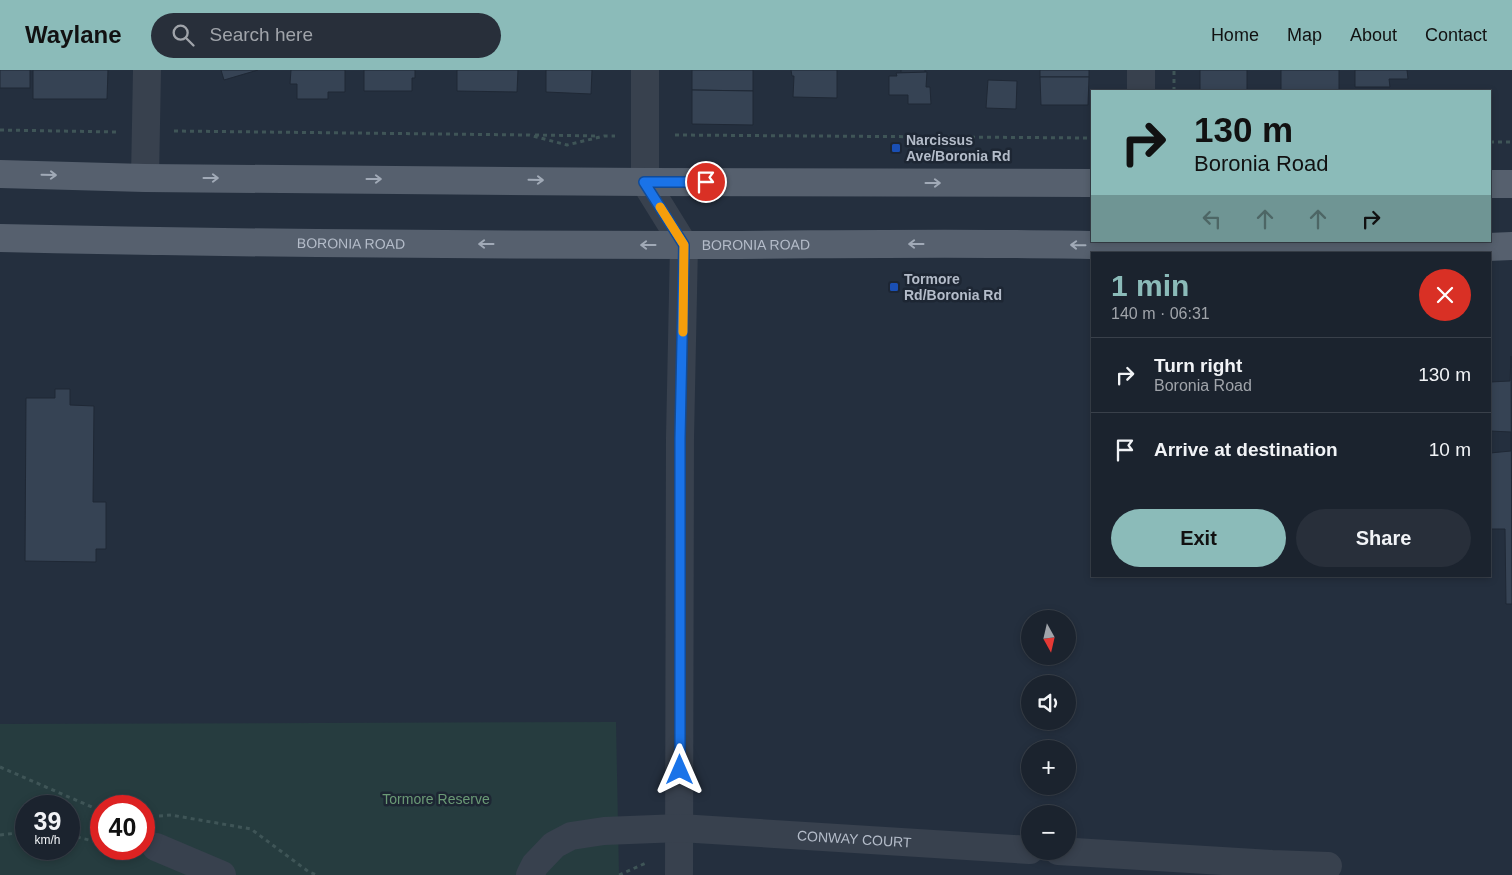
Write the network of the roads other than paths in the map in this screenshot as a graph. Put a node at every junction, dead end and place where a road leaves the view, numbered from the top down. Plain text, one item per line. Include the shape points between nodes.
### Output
1 (147, 70) edge
2 (645, 70) edge
3 (1141, 70) edge
4 (1141, 90) edge
5 (0, 174) edge
6 (145, 178) junction
7 (644, 182) junction
8 (1091, 183) edge
9 (1491, 184) edge
10 (1512, 184) edge
11 (0, 238) edge
12 (684, 245) junction
13 (1512, 246) edge
14 (680, 828) junction
15 (156, 847) dead end
16 (1021, 849) edge
17 (1076, 852) edge
18 (1328, 866) dead end
19 (222, 875) edge
20 (530, 875) edge
21 (679, 875) edge

1 - 6 street
2 - 7 street
3 - 4 street
5 -> 6 main road
6 -> 7 main road
7 -> 8 main road
7 - 12 street
9 - 10 main road
12 -> 11 main road, BORONIA ROAD via 222,243
13 -> 12 main road, BORONIA ROAD via 1319,250 1002,244
12 - 14 street via 680,438
14 - 16 street, CONWAY COURT
14 - 20 street, CONWAY COURT via 604,831 571,836 554,845
14 - 21 street
15 - 19 street
17 - 18 street

